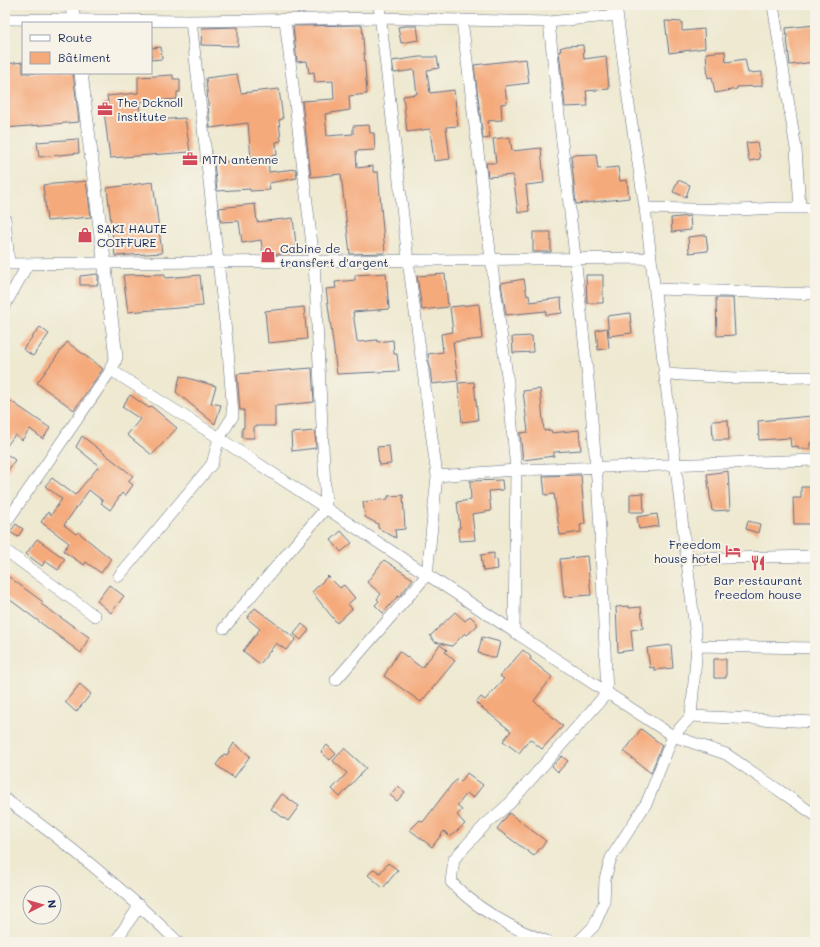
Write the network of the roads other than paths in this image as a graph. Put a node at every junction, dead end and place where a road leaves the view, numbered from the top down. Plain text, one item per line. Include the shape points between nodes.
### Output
1 (72, 5) edge
2 (379, 5) edge
3 (773, 5) edge
4 (616, 10) edge
5 (380, 18) junction
6 (5, 19) edge
7 (285, 20) junction
8 (462, 20) junction
9 (74, 21) edge
10 (191, 21) junction
11 (549, 22) junction
12 (81, 74) edge
13 (645, 208) junction
14 (800, 208) junction
15 (815, 208) edge
16 (5, 219) edge
17 (650, 258) junction
18 (576, 259) junction
19 (408, 260) junction
20 (491, 260) junction
21 (314, 261) junction
22 (218, 262) junction
23 (105, 263) junction
24 (7, 264) edge
25 (28, 264) junction
26 (655, 289) junction
27 (815, 294) edge
28 (5, 306) edge
29 (111, 370) junction
30 (665, 374) junction
31 (815, 377) edge
32 (219, 438) junction
33 (815, 460) edge
34 (676, 465) junction
35 (596, 467) junction
36 (516, 470) junction
37 (437, 476) junction
38 (326, 508) junction
39 (5, 524) edge
40 (5, 550) edge
41 (815, 556) edge
42 (687, 559) junction
43 (427, 575) junction
44 (119, 576) dead end
45 (95, 616) dead end
46 (224, 628) dead end
47 (514, 632) junction
48 (697, 646) junction
49 (815, 648) edge
50 (336, 680) dead end
51 (607, 693) junction
52 (691, 716) junction
53 (815, 722) edge
54 (673, 736) junction
55 (5, 799) edge
56 (815, 815) edge
57 (140, 905) junction
58 (115, 942) edge
59 (178, 942) edge
60 (548, 942) edge
61 (578, 942) edge

1 - 9 street
2 - 5 street
3 - 14 street via 795,142
4 - 11 street
4 - 13 street
5 - 7 street
5 - 8 street
5 - 19 street
6 - 9 street
7 - 10 street
7 - 21 street
8 - 11 street
8 - 20 street
9 - 10 street
10 - 22 street
11 - 18 street
12 - 23 street
13 - 14 street
13 - 17 street
14 - 15 street
16 - 24 street
17 - 18 street
17 - 26 street
18 - 20 street
18 - 35 street
19 - 20 street
19 - 21 street
19 - 37 street
20 - 36 street via 508,383
21 - 22 street
21 - 38 street
22 - 23 street
22 - 32 street via 233,416
23 - 25 street
23 - 29 street via 116,357
24 - 25 street
25 - 28 street
26 - 27 street
26 - 30 street
29 - 32 street
29 - 39 street
30 - 31 street via 735,378
30 - 34 street
32 - 38 street
32 - 44 street via 212,464
33 - 34 street
34 - 35 street
34 - 42 street
35 - 36 street
35 - 51 street
36 - 37 street
36 - 47 street
37 - 43 street
38 - 43 street
38 - 46 street
40 - 45 street
41 - 42 street
42 - 48 street
43 - 47 street
43 - 50 street
47 - 51 street
48 - 49 street
48 - 52 street
51 - 54 street
51 - 60 street via 510,803 485,825 454,859 451,882 467,899 521,932
52 - 53 street
52 - 54 street
54 - 56 street via 726,754
54 - 61 street via 647,802 611,858 605,879 604,903 594,926
55 - 57 street via 46,828
57 - 58 street
57 - 59 street

